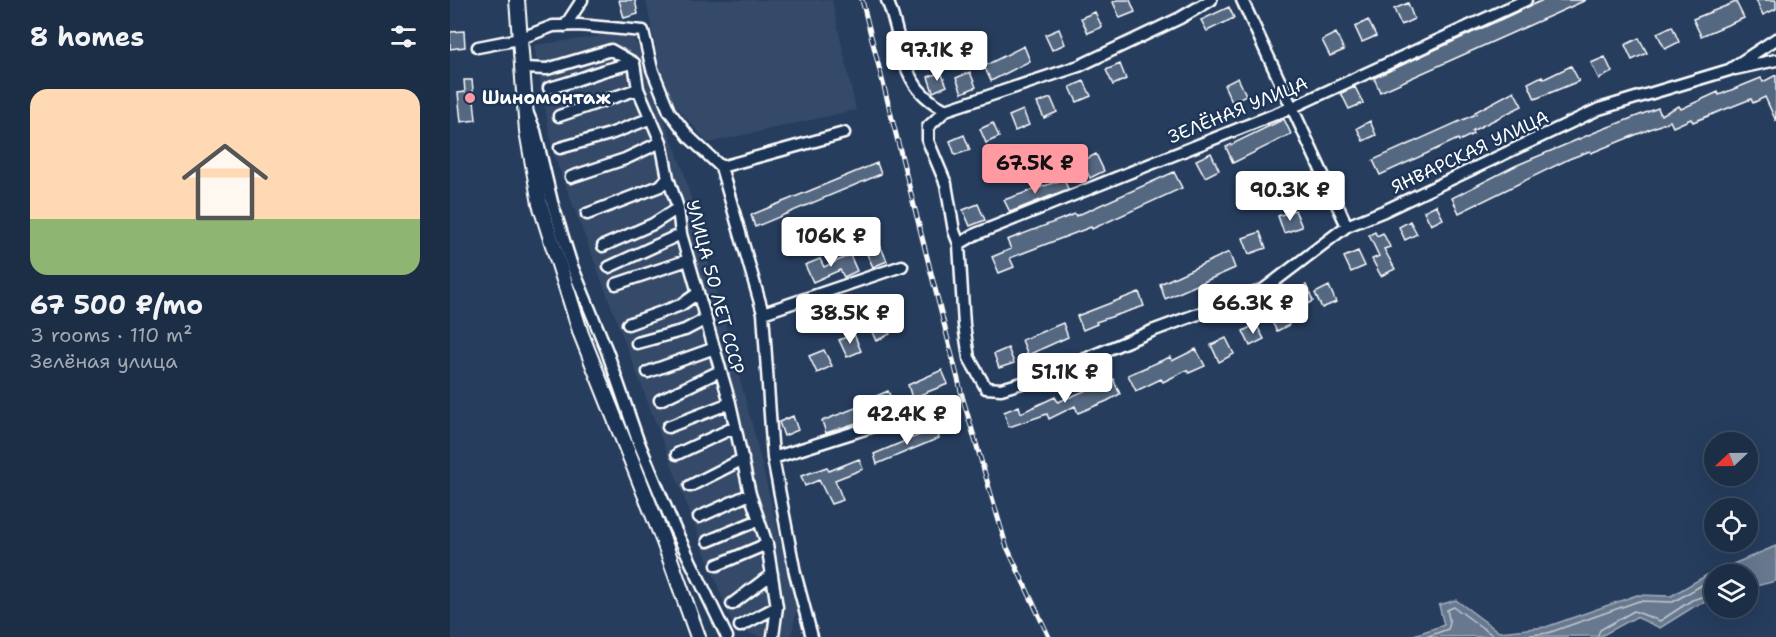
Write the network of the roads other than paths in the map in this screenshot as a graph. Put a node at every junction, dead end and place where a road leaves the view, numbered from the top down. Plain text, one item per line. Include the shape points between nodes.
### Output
1 (582, 0) edge
2 (887, 0) edge
3 (1211, 0) edge
4 (1242, 0) edge
5 (1526, 0) edge
6 (517, 6) edge
7 (565, 26) junction
8 (519, 39) junction
9 (1776, 39) edge
10 (478, 47) dead end
11 (1776, 60) edge
12 (634, 63) junction
13 (523, 68) junction
14 (1729, 70) junction
15 (549, 88) dead end
16 (638, 89) junction
17 (525, 106) junction
18 (1293, 106) junction
19 (946, 110) junction
20 (559, 116) dead end
21 (649, 119) junction
22 (844, 133) dead end
23 (661, 142) junction
24 (560, 148) dead end
25 (721, 167) junction
26 (571, 177) dead end
27 (668, 178) junction
28 (678, 208) junction
29 (587, 214) dead end
30 (1347, 226) junction
31 (681, 234) junction
32 (959, 244) junction
33 (603, 246) dead end
34 (688, 260) junction
35 (902, 266) dead end
36 (609, 267) dead end
37 (615, 284) dead end
38 (698, 293) junction
39 (763, 313) junction
40 (706, 319) junction
41 (628, 324) dead end
42 (637, 343) dead end
43 (712, 349) junction
44 (720, 371) junction
45 (648, 372) dead end
46 (660, 400) dead end
47 (730, 403) junction
48 (944, 404) dead end
49 (668, 427) dead end
50 (735, 427) junction
51 (677, 454) dead end
52 (773, 458) junction
53 (743, 459) junction
54 (690, 486) dead end
55 (750, 494) junction
56 (699, 517) dead end
57 (759, 520) junction
58 (708, 541) dead end
59 (767, 544) junction
60 (717, 565) dead end
61 (772, 574) junction
62 (732, 604) dead end
63 (777, 607) junction
64 (740, 626) dead end
65 (772, 636) edge
66 (698, 637) edge
67 (727, 637) edge
68 (812, 637) edge

1 - 7 street
2 - 19 street via 910,82 928,102
3 - 19 street via 1079,66
4 - 18 street
5 - 18 street, ЗЕЛЁНАЯ УЛИЦА
6 - 8 main road
7 - 8 street via 553,26
7 - 25 street via 643,31 652,69 669,111 688,137
8 - 10 street
8 - 13 main road
9 - 14 street, ЯНВАРСКАЯ УЛИЦА
11 - 14 street
12 - 13 street via 611,50 547,69
12 - 15 street via 606,68 577,82
12 - 16 street, УЛИЦА 50 ЛЕТ СССР
13 - 17 main road
14 - 30 street, ЯНВАРСКАЯ УЛИЦА via 1599,109
16 - 20 street
16 - 21 street, УЛИЦА 50 ЛЕТ СССР
17 - 66 main road via 540,204 580,334 651,508
17 - 67 street via 572,266 637,438
18 - 30 street
18 - 32 street, ЗЕЛЁНАЯ УЛИЦА
19 - 32 street via 928,128 928,141 946,184
21 - 23 street, УЛИЦА 50 ЛЕТ СССР
21 - 24 street
22 - 25 street
23 - 26 street
23 - 27 street, УЛИЦА 50 ЛЕТ СССР
25 - 39 street
27 - 28 street, УЛИЦА 50 ЛЕТ СССР
27 - 29 street via 660,186
28 - 31 street, УЛИЦА 50 ЛЕТ СССР
28 - 33 street
30 - 32 street, ЯНВАРСКАЯ УЛИЦА via 1263,290 1039,378 1001,389 986,388 969,358
31 - 34 street, УЛИЦА 50 ЛЕТ СССР
31 - 36 street
34 - 37 street
34 - 38 street, УЛИЦА 50 ЛЕТ СССР
35 - 39 street
38 - 40 street, УЛИЦА 50 ЛЕТ СССР
38 - 41 street via 681,305
39 - 52 street
40 - 42 street via 685,330
40 - 43 street, УЛИЦА 50 ЛЕТ СССР
43 - 44 street, УЛИЦА 50 ЛЕТ СССР
43 - 45 street
44 - 46 street
44 - 47 street, УЛИЦА 50 ЛЕТ СССР
47 - 49 street
47 - 50 street, УЛИЦА 50 ЛЕТ СССР
48 - 52 street
50 - 51 street
50 - 53 street, УЛИЦА 50 ЛЕТ СССР
52 - 68 street
53 - 54 street
53 - 55 street, УЛИЦА 50 ЛЕТ СССР
55 - 56 street
55 - 57 street, УЛИЦА 50 ЛЕТ СССР
57 - 58 street
57 - 59 street, УЛИЦА 50 ЛЕТ СССР
59 - 60 street
59 - 61 street, УЛИЦА 50 ЛЕТ СССР
61 - 62 street
61 - 63 street, УЛИЦА 50 ЛЕТ СССР
63 - 64 street
63 - 65 street, УЛИЦА 50 ЛЕТ СССР

